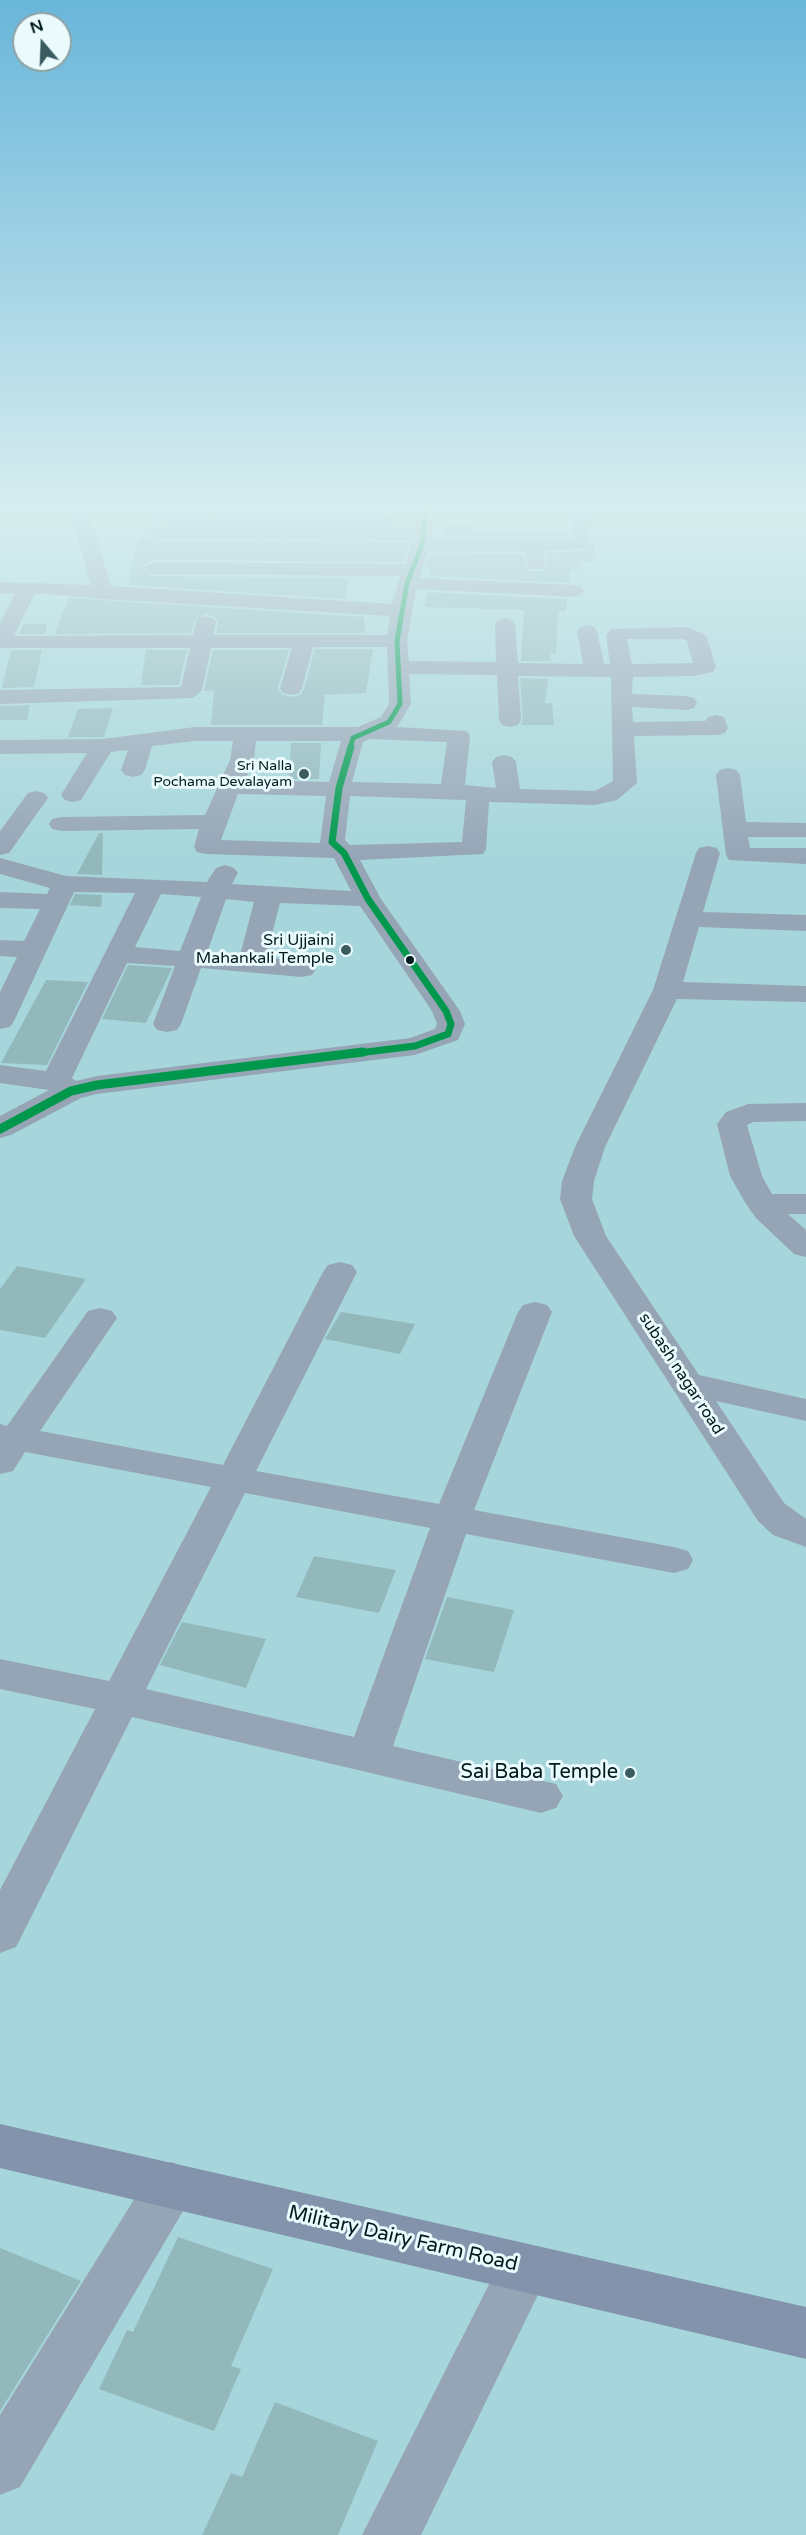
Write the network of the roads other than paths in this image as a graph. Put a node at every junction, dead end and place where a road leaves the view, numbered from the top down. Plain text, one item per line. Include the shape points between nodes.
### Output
1 (11, 622) edge
2 (75, 622) edge
3 (139, 622) edge
4 (206, 622) edge
5 (399, 622) edge
6 (505, 624) dead end
7 (587, 631) dead end
8 (398, 641) junction
9 (1, 642) edge
10 (201, 642) junction
11 (304, 642) junction
12 (398, 667) junction
13 (506, 668) junction
14 (595, 670) junction
15 (291, 688) dead end
16 (0, 697) edge
17 (621, 700) junction
18 (686, 703) dead end
19 (510, 720) dead end
20 (716, 722) dead end
21 (623, 729) junction
22 (363, 733) junction
23 (245, 735) junction
24 (143, 740) junction
25 (103, 746) junction
26 (0, 747) edge
27 (504, 762) dead end
28 (133, 770) dead end
29 (728, 775) dead end
30 (231, 787) junction
31 (339, 788) junction
32 (452, 791) junction
33 (478, 793) junction
34 (73, 795) dead end
35 (509, 795) junction
36 (0, 803) edge
37 (214, 822) junction
38 (61, 824) dead end
39 (735, 829) junction
40 (806, 830) edge
41 (0, 848) edge
42 (239, 848) junction
43 (291, 849) junction
44 (342, 852) junction
45 (708, 853) dead end
46 (806, 856) edge
47 (0, 866) edge
48 (151, 887) junction
49 (216, 890) junction
50 (61, 893) junction
51 (273, 896) junction
52 (368, 899) junction
53 (0, 900) edge
54 (689, 919) junction
55 (806, 922) edge
56 (0, 948) edge
57 (32, 950) junction
58 (118, 954) junction
59 (193, 959) junction
60 (251, 964) junction
61 (302, 969) dead end
62 (667, 990) junction
63 (806, 994) edge
64 (0, 1021) edge
65 (167, 1024) dead end
66 (0, 1074) edge
67 (63, 1086) junction
68 (806, 1112) edge
69 (0, 1129) edge
70 (762, 1204) junction
71 (806, 1204) edge
72 (806, 1247) edge
73 (340, 1272) dead end
74 (535, 1312) dead end
75 (100, 1318) dead end
76 (688, 1384) junction
77 (806, 1410) edge
78 (5, 1445) edge
79 (234, 1479) junction
80 (452, 1519) junction
81 (806, 1534) edge
82 (674, 1560) dead end
83 (0, 1674) edge
84 (121, 1699) junction
85 (368, 1756) junction
86 (541, 1796) dead end
87 (0, 1934) edge
88 (0, 2146) edge
89 (171, 2185) junction
90 (525, 2268) junction
91 (806, 2333) edge
92 (0, 2467) edge
93 (391, 2535) edge

1 - 9 street
2 - 9 street
3 - 10 street
4 - 10 street
5 - 8 street
6 - 13 street
7 - 14 street
8 - 11 street
8 - 12 street
10 - 11 street
10 - 16 street via 190,690 185,693
11 - 15 street
12 - 13 street
12 - 22 street via 400,704 396,714 389,722
13 - 14 street
13 - 19 street
14 - 17 street via 622,671
17 - 18 street
17 - 21 street
20 - 21 street via 717,728
21 - 35 street via 625,783 618,791 595,798
22 - 23 street
22 - 31 street via 353,738
22 - 32 street via 459,736
23 - 24 street via 195,734
23 - 30 street via 242,760
24 - 25 street
24 - 28 street
25 - 26 street
25 - 34 street
27 - 35 street
29 - 39 street
30 - 31 street
30 - 37 street
31 - 32 street
31 - 44 street via 332,842
32 - 33 street
33 - 35 street
33 - 44 street via 474,849
36 - 41 street via 36,798
37 - 38 street
37 - 42 street via 206,847
39 - 40 street
39 - 46 street via 738,855
42 - 43 street
42 - 49 street
43 - 44 street
43 - 51 street
44 - 52 street
45 - 54 street, subash nagar road
47 - 50 street
48 - 49 street
48 - 50 street
48 - 58 street
49 - 51 street
49 - 59 street
50 - 53 street
50 - 57 street
51 - 52 street
51 - 60 street
52 - 67 street via 446,1011 451,1024 448,1034 415,1046
54 - 55 street
54 - 62 street, subash nagar road
56 - 57 street
57 - 64 street
58 - 59 street
58 - 67 street
59 - 60 street
59 - 65 street
60 - 61 street
62 - 63 street
62 - 76 street, subash nagar road via 590,1147 576,1199 590,1236
66 - 67 street
67 - 69 street via 43,1104
68 - 70 street via 748,1113 732,1124 746,1176
70 - 71 street
70 - 72 street
73 - 79 street
74 - 80 street
75 - 78 street
76 - 77 street
76 - 81 street, subash nagar road via 771,1512 786,1526
78 - 79 street
79 - 80 street
79 - 84 street
80 - 82 street
80 - 85 street
83 - 84 street
84 - 85 street
84 - 87 street
85 - 86 street
88 - 89 main road, Military Dairy Farm Road
89 - 90 main road, Military Dairy Farm Road
89 - 92 street
90 - 91 main road, Military Dairy Farm Road
90 - 93 street

